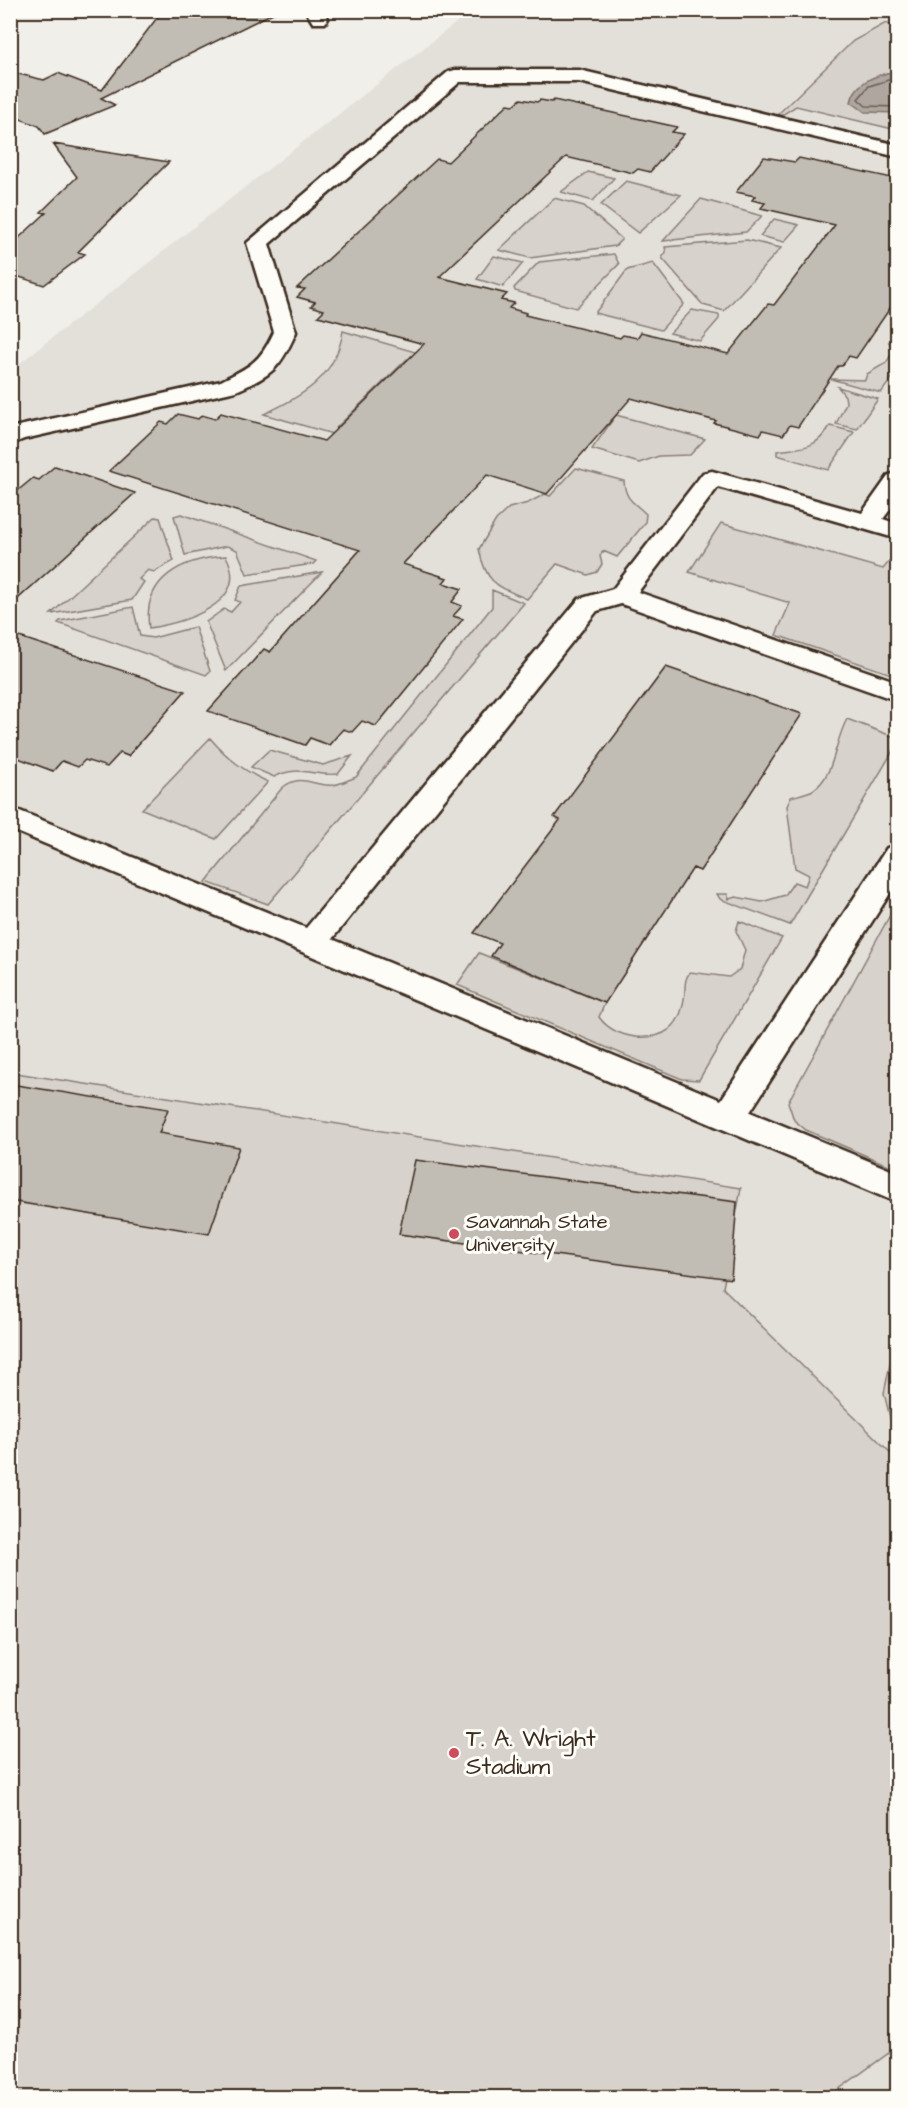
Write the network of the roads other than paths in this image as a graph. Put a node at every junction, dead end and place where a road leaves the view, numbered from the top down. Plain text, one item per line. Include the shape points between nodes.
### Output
1 (897, 150) edge
2 (10, 438) edge
3 (897, 480) edge
4 (868, 524) junction
5 (897, 532) edge
6 (622, 595) junction
7 (897, 692) edge
8 (10, 817) edge
9 (897, 856) edge
10 (311, 943) junction
11 (728, 1118) junction
12 (897, 1189) edge

1 - 2 lane via 579,76 455,76 258,243 285,332 275,355 259,372 228,386
3 - 4 lane
4 - 5 lane
4 - 6 lane via 712,478
6 - 7 lane
6 - 10 lane via 588,604
8 - 10 lane
9 - 11 lane
10 - 11 lane
11 - 12 lane

